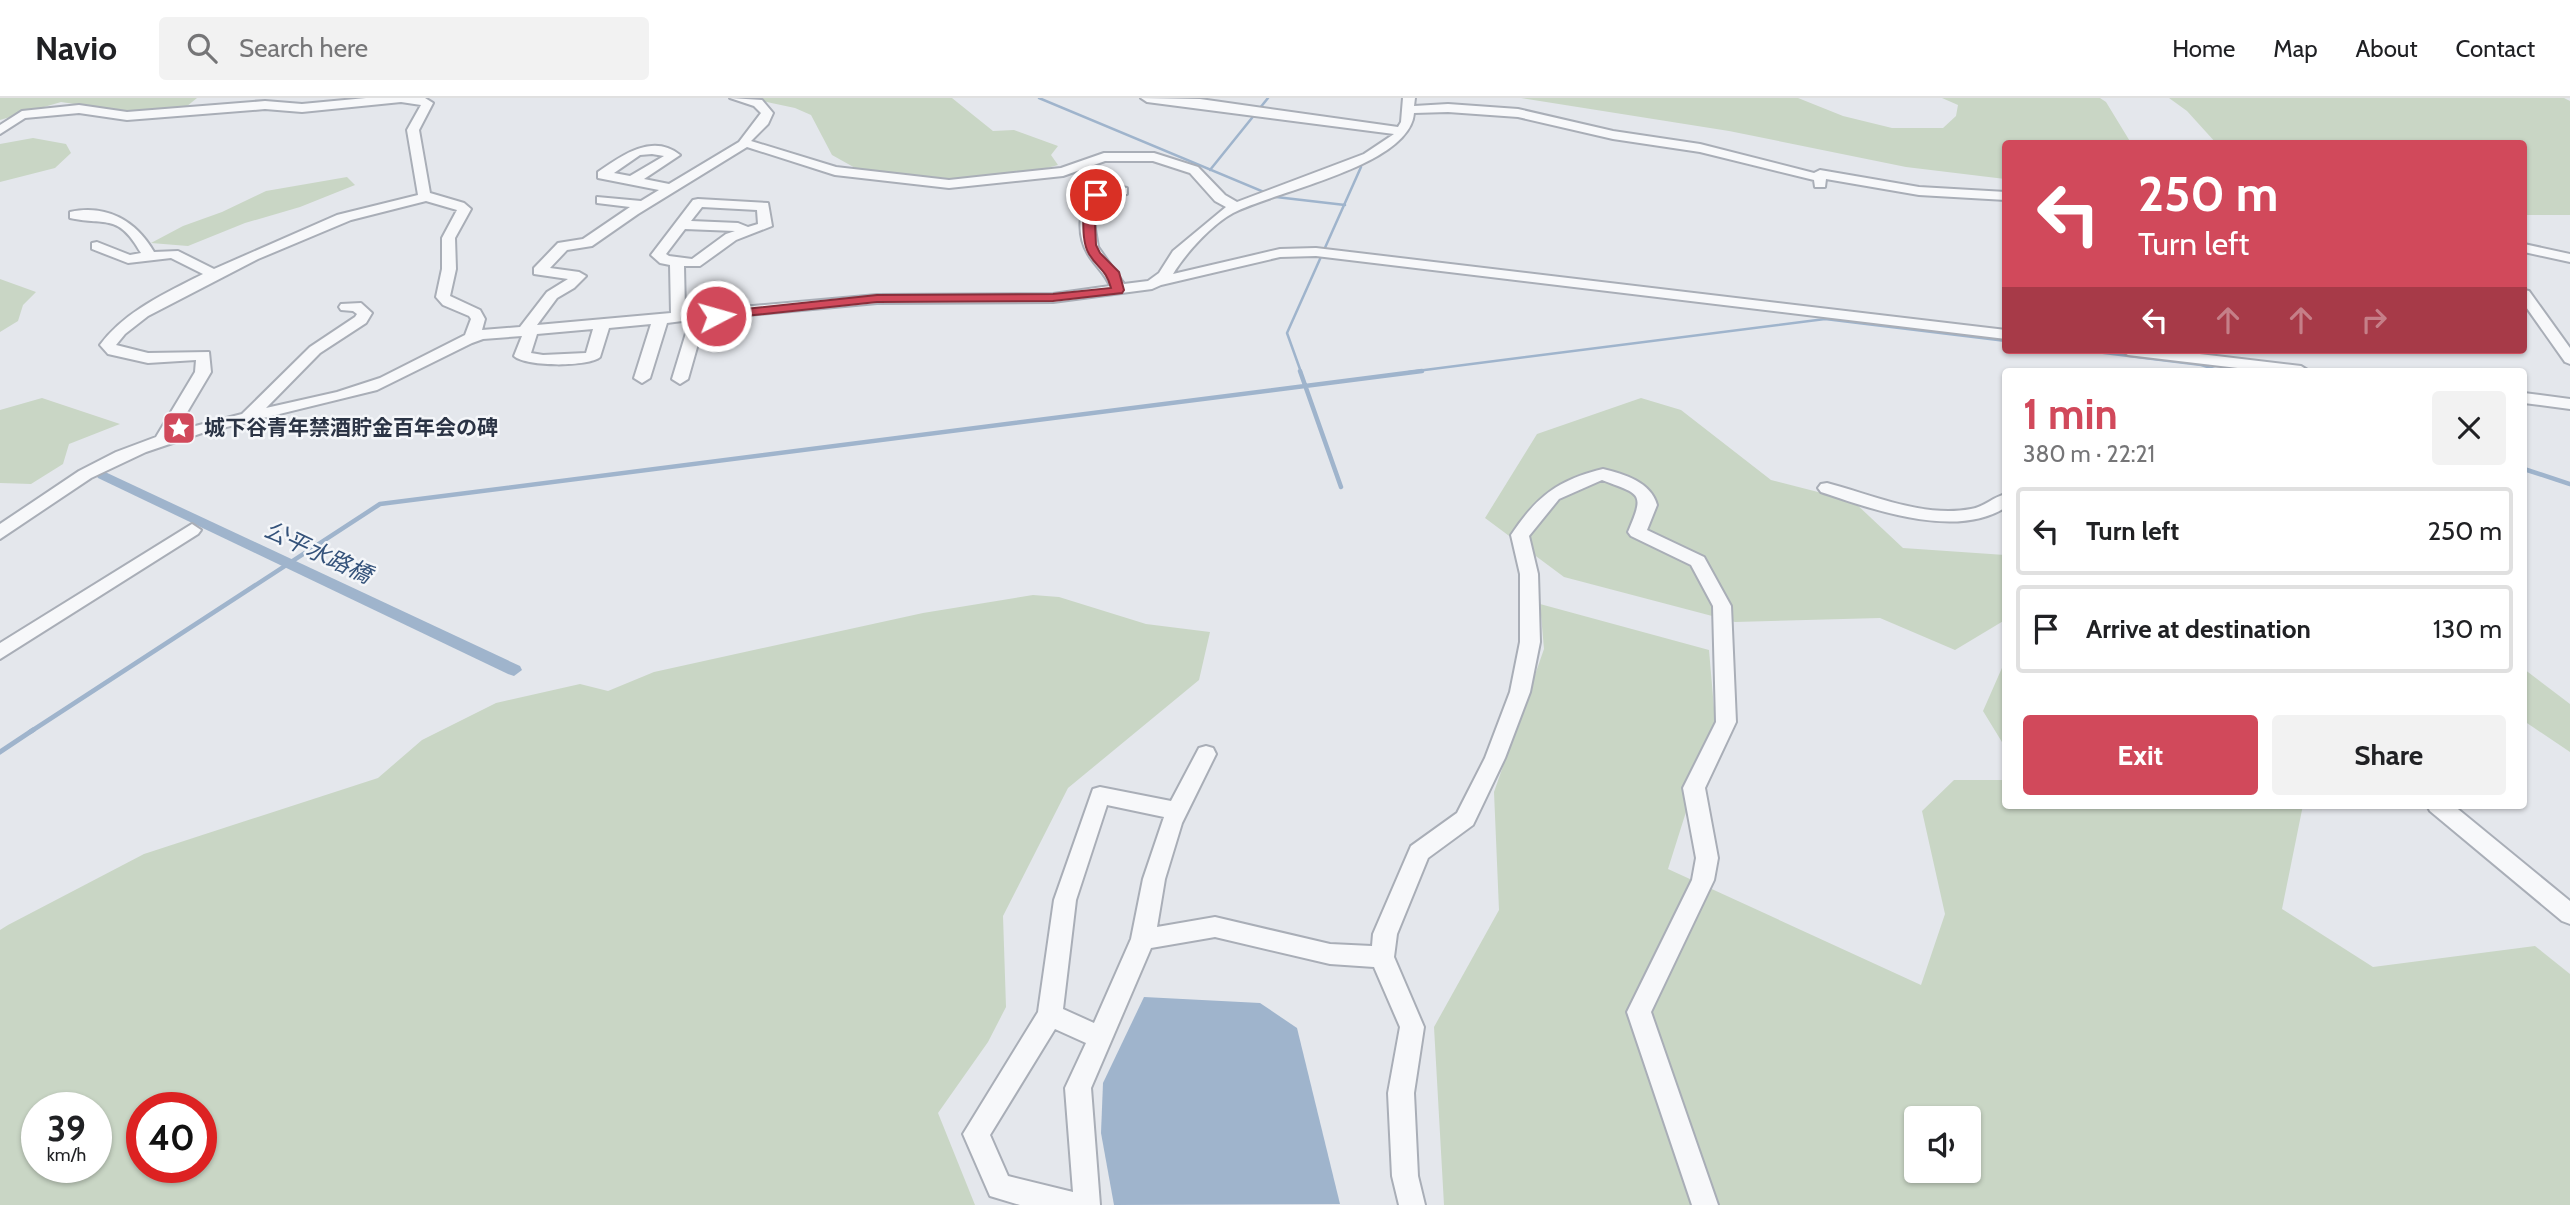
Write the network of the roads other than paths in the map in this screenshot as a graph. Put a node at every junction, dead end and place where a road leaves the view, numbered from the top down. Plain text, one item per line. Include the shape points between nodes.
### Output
1 (736, 98) edge
2 (1147, 98) edge
3 (1408, 104) edge
4 (0, 114) edge
5 (22, 115) junction
6 (0, 130) edge
7 (1402, 131) junction
8 (747, 143) junction
9 (633, 180) dead end
10 (672, 188) junction
11 (1122, 191) dead end
12 (2002, 196) edge
13 (425, 197) junction
14 (602, 200) dead end
15 (643, 205) junction
16 (1236, 207) junction
17 (75, 215) dead end
18 (681, 225) junction
19 (746, 232) junction
20 (97, 246) dead end
21 (2527, 249) edge
22 (149, 256) junction
23 (2570, 258) edge
24 (677, 261) junction
25 (215, 275) junction
26 (1159, 281) junction
27 (1118, 290) junction
28 (2527, 298) edge
29 (346, 307) dead end
30 (698, 317) junction
31 (678, 318) junction
32 (660, 320) junction
33 (602, 325) junction
34 (528, 330) junction
35 (2002, 335) edge
36 (472, 338) junction
37 (2161, 354) edge
38 (2570, 359) edge
39 (2276, 368) edge
40 (642, 378) dead end
41 (680, 379) dead end
42 (2527, 398) edge
43 (2570, 404) edge
44 (247, 418) junction
45 (162, 440) junction
46 (1827, 488) dead end
47 (2002, 501) edge
48 (192, 530) dead end
49 (0, 533) edge
50 (0, 652) edge
51 (1206, 754) dead end
52 (2443, 809) edge
53 (1177, 811) junction
54 (2570, 914) edge
55 (1143, 939) junction
56 (1382, 957) junction
57 (1050, 1015) junction
58 (1100, 1037) junction
59 (1073, 1205) edge
60 (1087, 1205) edge
61 (1412, 1205) edge
62 (1704, 1205) edge

1 - 8 street via 758,103 767,113
2 - 7 street
3 - 7 street
3 - 12 street via 1518,113 1711,151 1820,183 1820,174 1919,191
4 - 5 street
5 - 6 street
5 - 13 street via 79,108 151,116 265,105 302,108 417,99 427,103 413,130
7 - 16 street via 1380,152
8 - 10 street
8 - 16 street via 835,171 949,184 1063,172 1104,157 1154,157 1194,170 1220,198
9 - 10 street
10 - 15 street
11 - 27 street via 1096,195 1088,202 1091,245 1113,272
13 - 25 street via 342,218
13 - 36 street via 464,209 447,241 449,270 443,297 475,313 478,319
14 - 15 street
15 - 34 street via 587,243 563,246 539,271 579,276 552,295
16 - 26 street via 1219,216 1178,254
17 - 22 street via 114,218 136,232
18 - 19 street via 738,227
18 - 19 street via 698,203 763,206 765,226
18 - 24 street via 658,255
19 - 24 street via 731,237 695,263
20 - 22 street via 128,259
21 - 23 street
22 - 25 street via 173,254
24 - 31 street
25 - 45 street via 134,317 109,341 113,351 148,358 204,355 203,372
26 - 27 street
26 - 35 street via 1280,253 1308,251
27 - 30 street via 1053,298 877,299
28 - 38 street
29 - 44 street via 356,306 365,313 315,350
30 - 31 street
30 - 41 street
31 - 32 street
32 - 33 street
32 - 40 street
33 - 34 street
33 - 34 street via 592,357 542,360 522,356
34 - 36 street
36 - 44 street via 374,386
37 - 39 street
42 - 43 street
44 - 45 street
45 - 49 street via 128,452 51,496
46 - 47 street via 1917,515 1977,514
48 - 50 street
51 - 53 street
52 - 54 street
53 - 55 street via 1154,879
53 - 57 street via 1100,795 1065,900
55 - 56 street via 1214,928 1330,954
55 - 58 street
56 - 61 street via 1412,1027 1401,1093 1405,1176
56 - 62 street via 1396,902 1419,852 1465,819 1520,692 1530,642 1530,574 1520,535 1553,495 1584,479 1603,474 1632,485 1646,496 1648,505 1637,532 1698,561 1722,606 1726,722 1694,788 1707,858 1703,880 1639,1012
57 - 58 street
57 - 59 street via 976,1134 999,1187
58 - 60 street via 1078,1088

